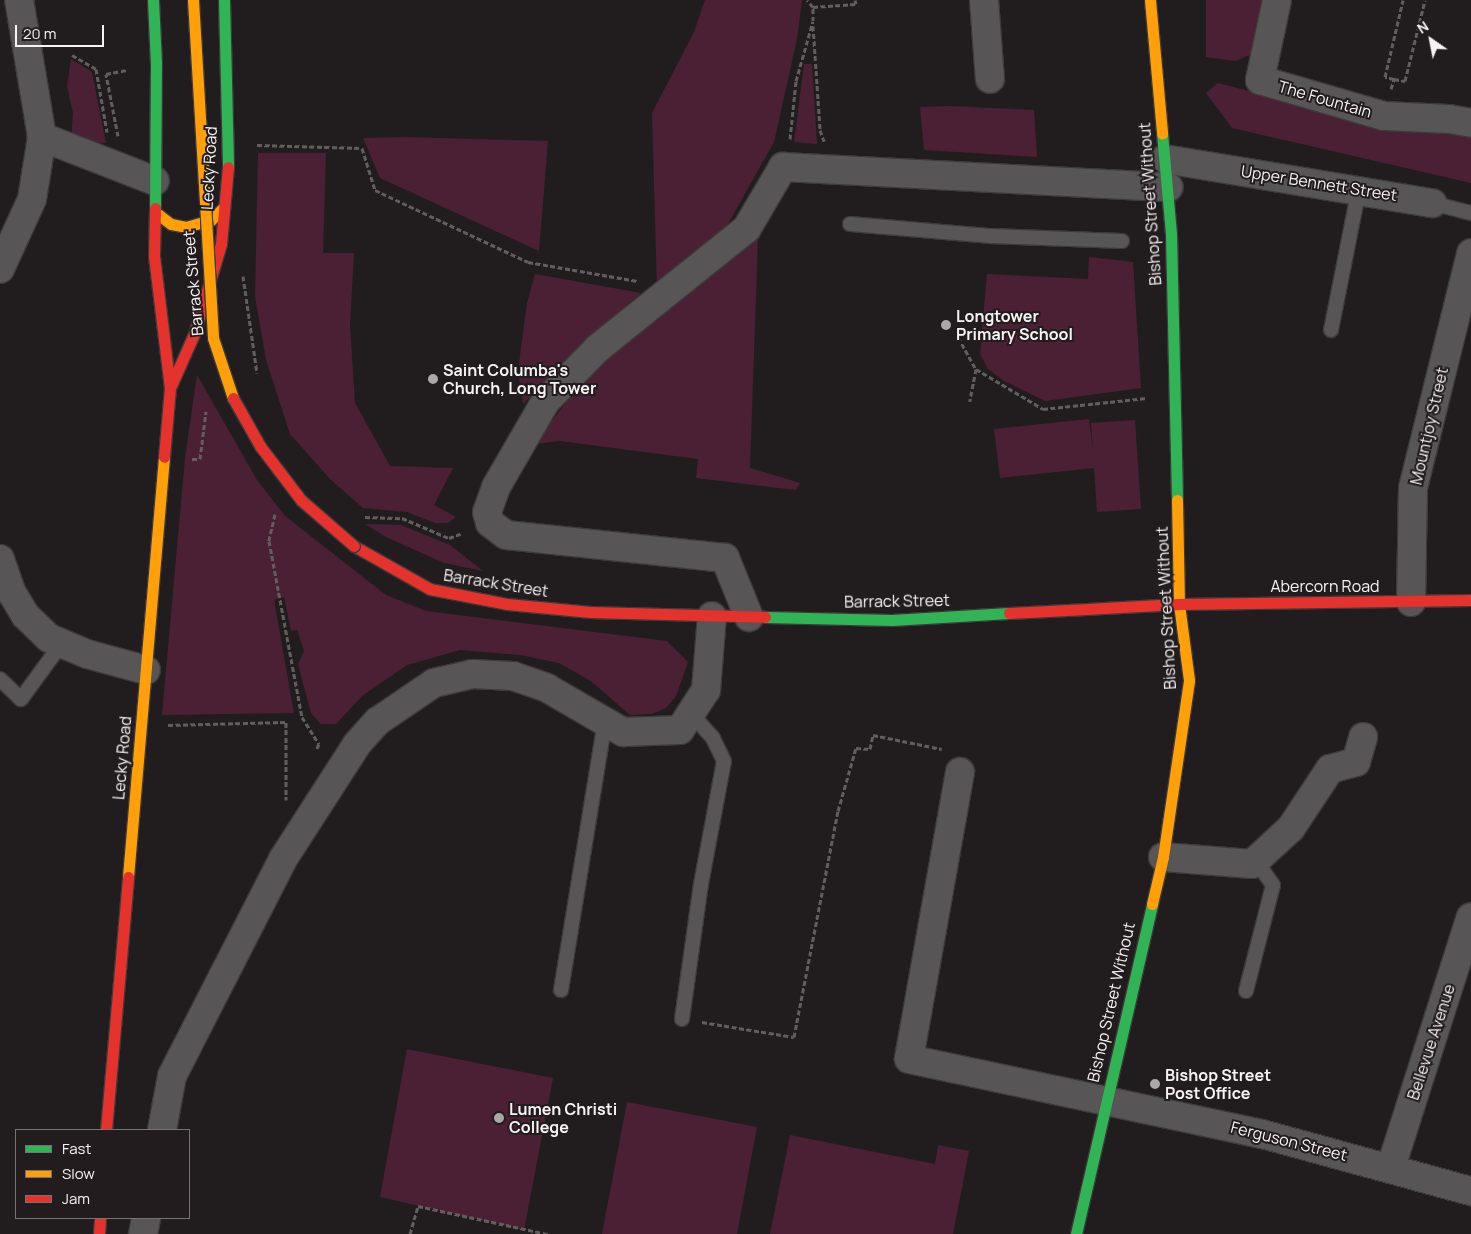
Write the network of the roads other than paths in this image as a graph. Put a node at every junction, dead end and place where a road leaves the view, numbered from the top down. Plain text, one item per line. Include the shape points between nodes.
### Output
1 (19, 0) edge
2 (153, 0) edge
3 (193, 0) edge
4 (224, 0) edge
5 (984, 0) edge
6 (1150, 0) edge
7 (1276, 0) edge
8 (990, 79) dead end
9 (1471, 123) edge
10 (42, 137) junction
11 (1165, 159) junction
12 (155, 181) junction
13 (1168, 187) junction
14 (1359, 189) junction
15 (1432, 203) joint
16 (224, 207) junction
17 (155, 212) junction
18 (1471, 213) edge
19 (850, 224) dead end
20 (1122, 241) dead end
21 (1471, 252) edge
22 (0, 269) edge
23 (1331, 330) dead end
24 (170, 388) junction
25 (0, 559) edge
26 (1471, 600) edge
27 (1411, 602) junction
28 (1179, 604) junction
29 (712, 616) junction
30 (749, 617) junction
31 (62, 643) junction
32 (146, 670) junction
33 (0, 679) edge
34 (692, 715) junction
35 (605, 722) junction
36 (1363, 737) dead end
37 (960, 772) road end
38 (1163, 857) junction
39 (1252, 864) junction
40 (1471, 917) edge
41 (560, 990) dead end
42 (1246, 991) dead end
43 (682, 1019) road end
44 (1105, 1099) junction
45 (106, 1129) edge
46 (162, 1129) edge
47 (1391, 1167) junction
48 (1471, 1191) edge
49 (100, 1219) edge
50 (146, 1219) edge
51 (99, 1234) edge
52 (144, 1234) edge
53 (1076, 1234) edge

1 - 10 street
2 - 12 street, Lecky Road
3 - 29 street, Barrack Street, bridge via 213,338 231,395 260,446 301,500 354,546 430,589 507,604 591,612
4 - 16 street, Lecky Road via 229,158
5 - 8 street
6 - 11 street, Bishop Street Without
7 - 9 street, The Fountain via 1260,80 1383,116
10 - 12 street
10 - 22 street via 32,200
11 - 13 street, Bishop Street Without
11 - 14 street, Upper Bennett Street
12 - 17 street, Lecky Road
13 - 28 street, Bishop Street Without
13 - 30 street via 783,167 747,228 598,348 546,402 496,487 487,512 490,523 506,535 725,558
14 - 15 street, Upper Bennett Street
14 - 23 lane
15 - 18 lane, Upper Bennett Street
16 - 17 street via 211,220 186,227 171,224
16 - 24 street, Lecky Road via 220,244 194,334
17 - 24 street, Lecky Road via 154,256
19 - 20 lane via 991,236
21 - 27 street, Mountjoy Street via 1413,488
24 - 32 street, Lecky Road
25 - 31 street via 12,593 25,615 49,638
26 - 27 street, Abercorn Road
27 - 28 street, Abercorn Road
28 - 30 street, Barrack Street via 892,620
28 - 38 street, Bishop Street Without via 1189,680
29 - 30 street, Barrack Street
29 - 34 street via 706,690
31 - 32 street via 88,654
31 - 33 lane via 21,699
32 - 45 street, Lecky Road
34 - 35 street via 680,730 623,732
34 - 43 lane via 713,738 724,761 701,884
35 - 41 lane
35 - 46 street via 547,688 513,676 472,674 434,682 378,721 357,744 283,859 172,1076
36 - 39 street via 1356,762 1330,769 1291,828
37 - 44 street, Ferguson Street via 909,1059
38 - 39 street
38 - 44 street, Bishop Street Without
39 - 42 lane via 1264,872 1273,885
40 - 47 street, Bellevue Avenue
44 - 47 street, Ferguson Street
44 - 53 street, Bishop Street Without
47 - 48 street, Ferguson Street
49 - 51 street
50 - 52 street

